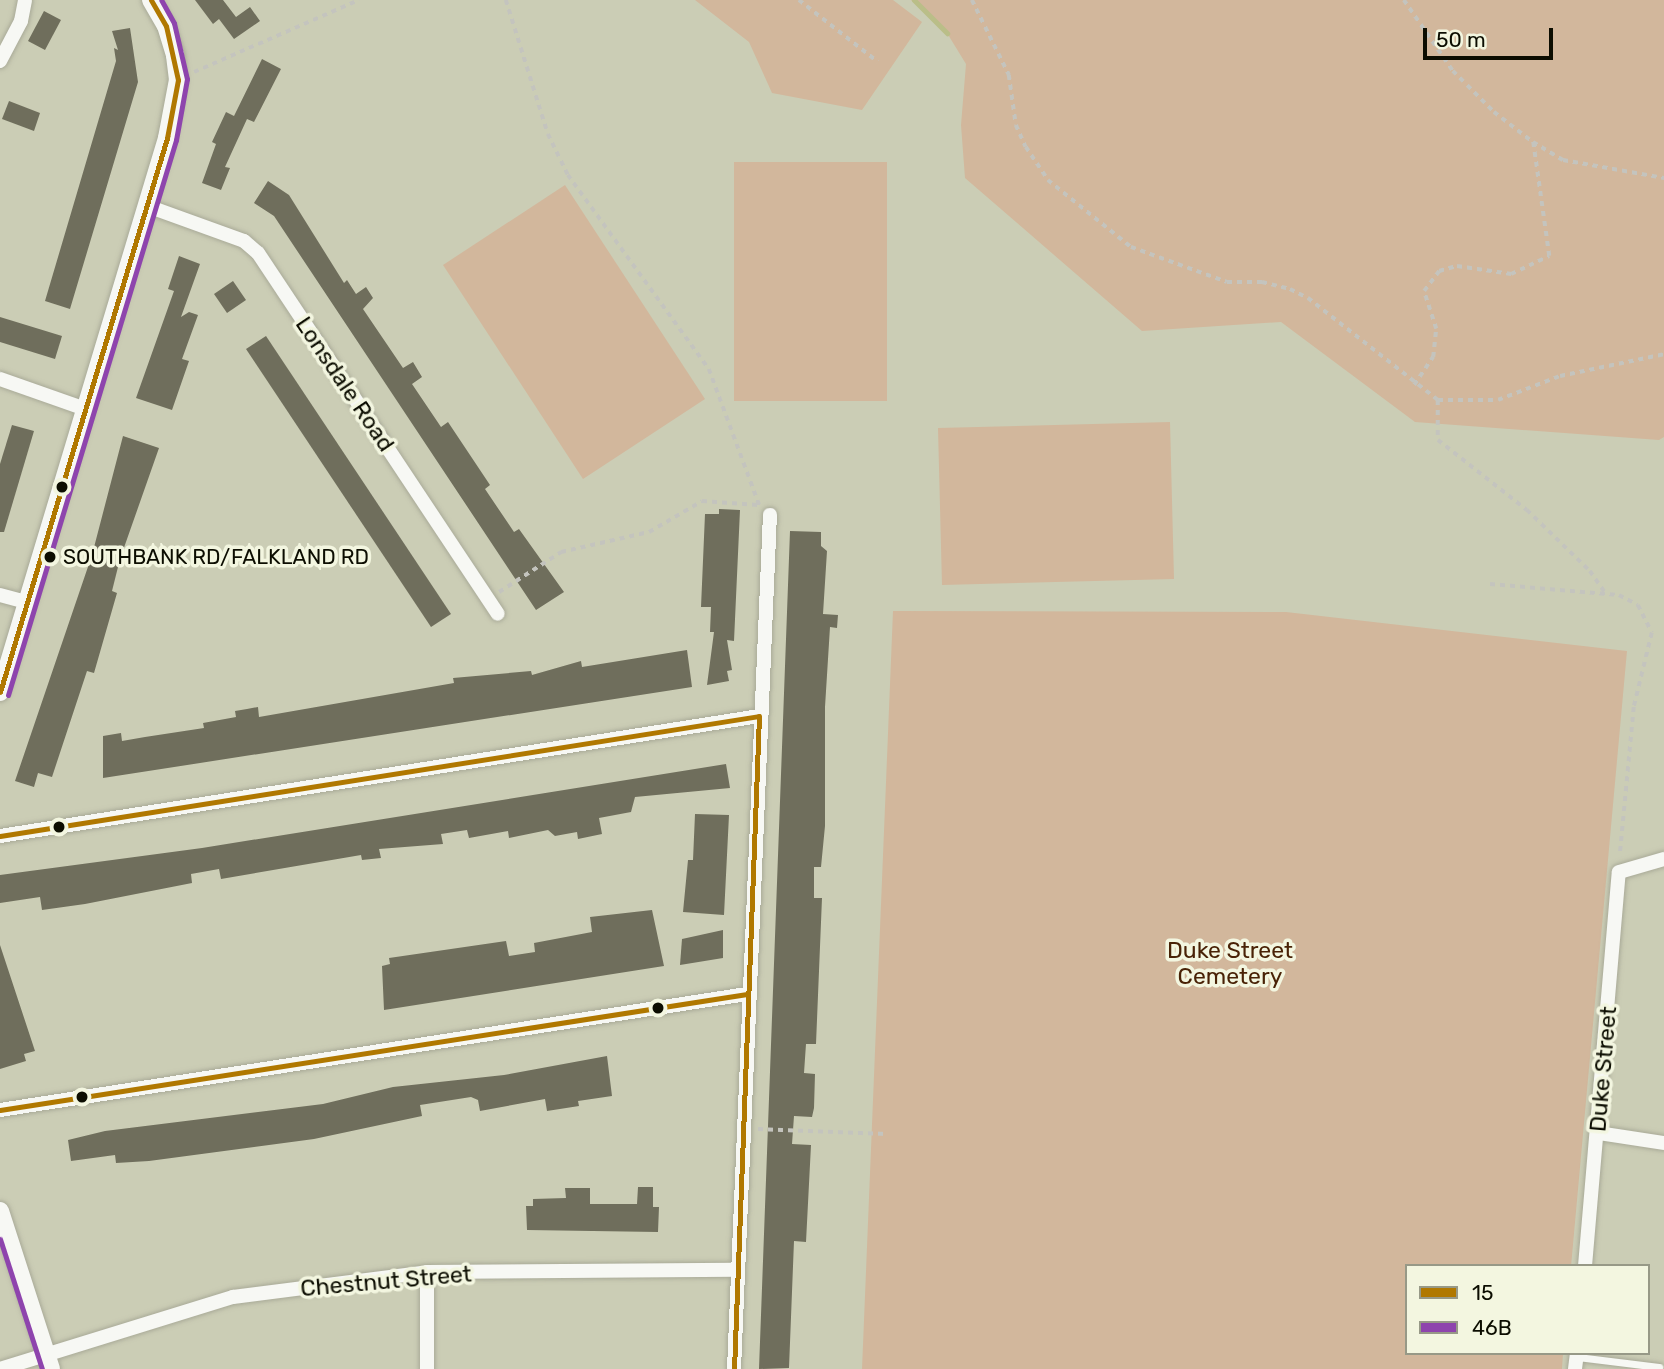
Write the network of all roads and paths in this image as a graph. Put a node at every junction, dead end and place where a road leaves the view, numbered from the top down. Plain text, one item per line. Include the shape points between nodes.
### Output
1 (25, 0) edge
2 (151, 0) edge
3 (359, 0) edge
4 (506, 0) edge
5 (799, 0) edge
6 (972, 0) edge
7 (1404, 0) edge
8 (0, 61) edge
9 (878, 62) dead end
10 (178, 79) junction
11 (1533, 142) junction
12 (1664, 178) edge
13 (149, 207) junction
14 (1664, 354) edge
15 (0, 379) edge
16 (1414, 385) junction
17 (1438, 400) junction
18 (85, 409) junction
19 (770, 515) dead end
20 (1490, 584) dead end
21 (0, 594) edge
22 (1606, 594) junction
23 (487, 599) junction
24 (26, 602) junction
25 (498, 614) dead end
26 (0, 692) edge
27 (759, 716) junction
28 (0, 836) edge
29 (1664, 859) edge
30 (1619, 872) junction
31 (747, 994) junction
32 (0, 1110) edge
33 (742, 1129) junction
34 (887, 1133) dead end
35 (1598, 1133) junction
36 (1664, 1143) edge
37 (0, 1211) edge
38 (1585, 1264) edge
39 (736, 1270) junction
40 (427, 1272) junction
41 (1576, 1360) edge
42 (48, 1361) edge
43 (1659, 1367) dead end
44 (0, 1369) edge
45 (427, 1369) edge
46 (734, 1369) edge

1 - 8 street via 21,21
2 - 10 street via 166,26
3 - 10 path
4 - 23 path via 548,134 568,175 709,369 758,505 702,501 649,532 561,552
5 - 9 path
6 - 16 path via 1009,75 1016,124 1026,147 1048,180 1097,223 1131,247 1215,279 1275,284 1308,298
7 - 11 path via 1454,71 1493,112
10 - 13 street
11 - 12 path via 1563,160
11 - 16 path via 1549,256 1511,274 1457,266 1439,271 1423,291 1436,329 1433,357
13 - 18 street
13 - 23 street, Lonsdale Road via 244,241 258,253
14 - 17 path via 1560,376 1498,400
15 - 18 street
16 - 17 path
17 - 22 path via 1438,440 1527,510 1590,571
18 - 24 street
19 - 27 street
20 - 22 path
21 - 24 street
22 - 30 path via 1638,605 1652,633 1634,707
23 - 25 street, Lonsdale Road
24 - 26 street
27 - 28 street
27 - 31 street
29 - 30 street
30 - 35 street, Duke Street
31 - 32 street
31 - 33 street
33 - 34 path
33 - 39 street
35 - 36 street
35 - 38 street, Duke Street
37 - 42 street
39 - 40 street, Chestnut Street
39 - 46 street
40 - 42 street, Chestnut Street via 233,1297
40 - 45 street
41 - 43 lane
42 - 44 street, Chestnut Street

